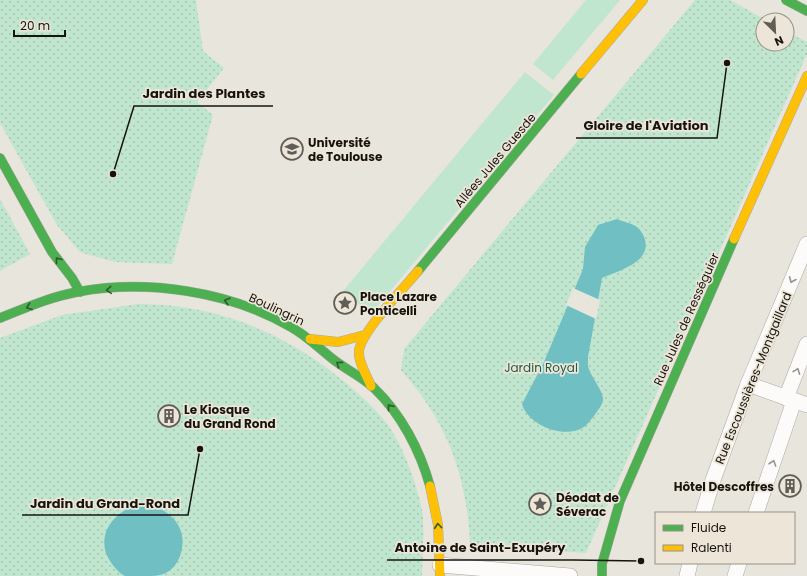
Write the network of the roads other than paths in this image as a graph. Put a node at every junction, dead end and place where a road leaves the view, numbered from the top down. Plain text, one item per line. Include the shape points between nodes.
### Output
1 (643, 0) edge
2 (786, 0) edge
3 (807, 11) edge
4 (807, 76) edge
5 (0, 158) edge
6 (807, 244) edge
7 (80, 292) junction
8 (0, 318) edge
9 (364, 335) junction
10 (310, 339) junction
11 (807, 344) edge
12 (748, 384) junction
13 (371, 386) junction
14 (796, 401) edge
15 (703, 512) edge
16 (756, 512) edge
17 (690, 564) edge
18 (739, 564) edge
19 (440, 570) edge
20 (570, 576) edge
21 (602, 576) edge
22 (687, 576) edge
23 (735, 576) edge

1 - 9 main road, Allées Jules Guesde
2 - 3 main road
4 - 21 main road, Rue Jules de Rességuier via 620,501 602,564
7 -> 5 main road via 52,252
6 -> 12 street, Rue Escoussières-Montgaillard
7 -> 8 main road, Boulingrin via 52,298
10 -> 7 main road, Boulingrin via 264,314 213,297 138,288
9 - 10 main road, Allées Jules Guesde via 335,344
9 - 13 main road, Allées Jules Guesde via 359,351
13 -> 10 main road, Boulingrin
14 -> 11 street
12 - 14 street
12 - 15 street, Rue Escoussières-Montgaillard
19 -> 13 main road, Boulingrin via 438,523 433,490 418,452 396,415
16 -> 14 street
17 - 22 street
18 - 23 street
19 - 20 street

